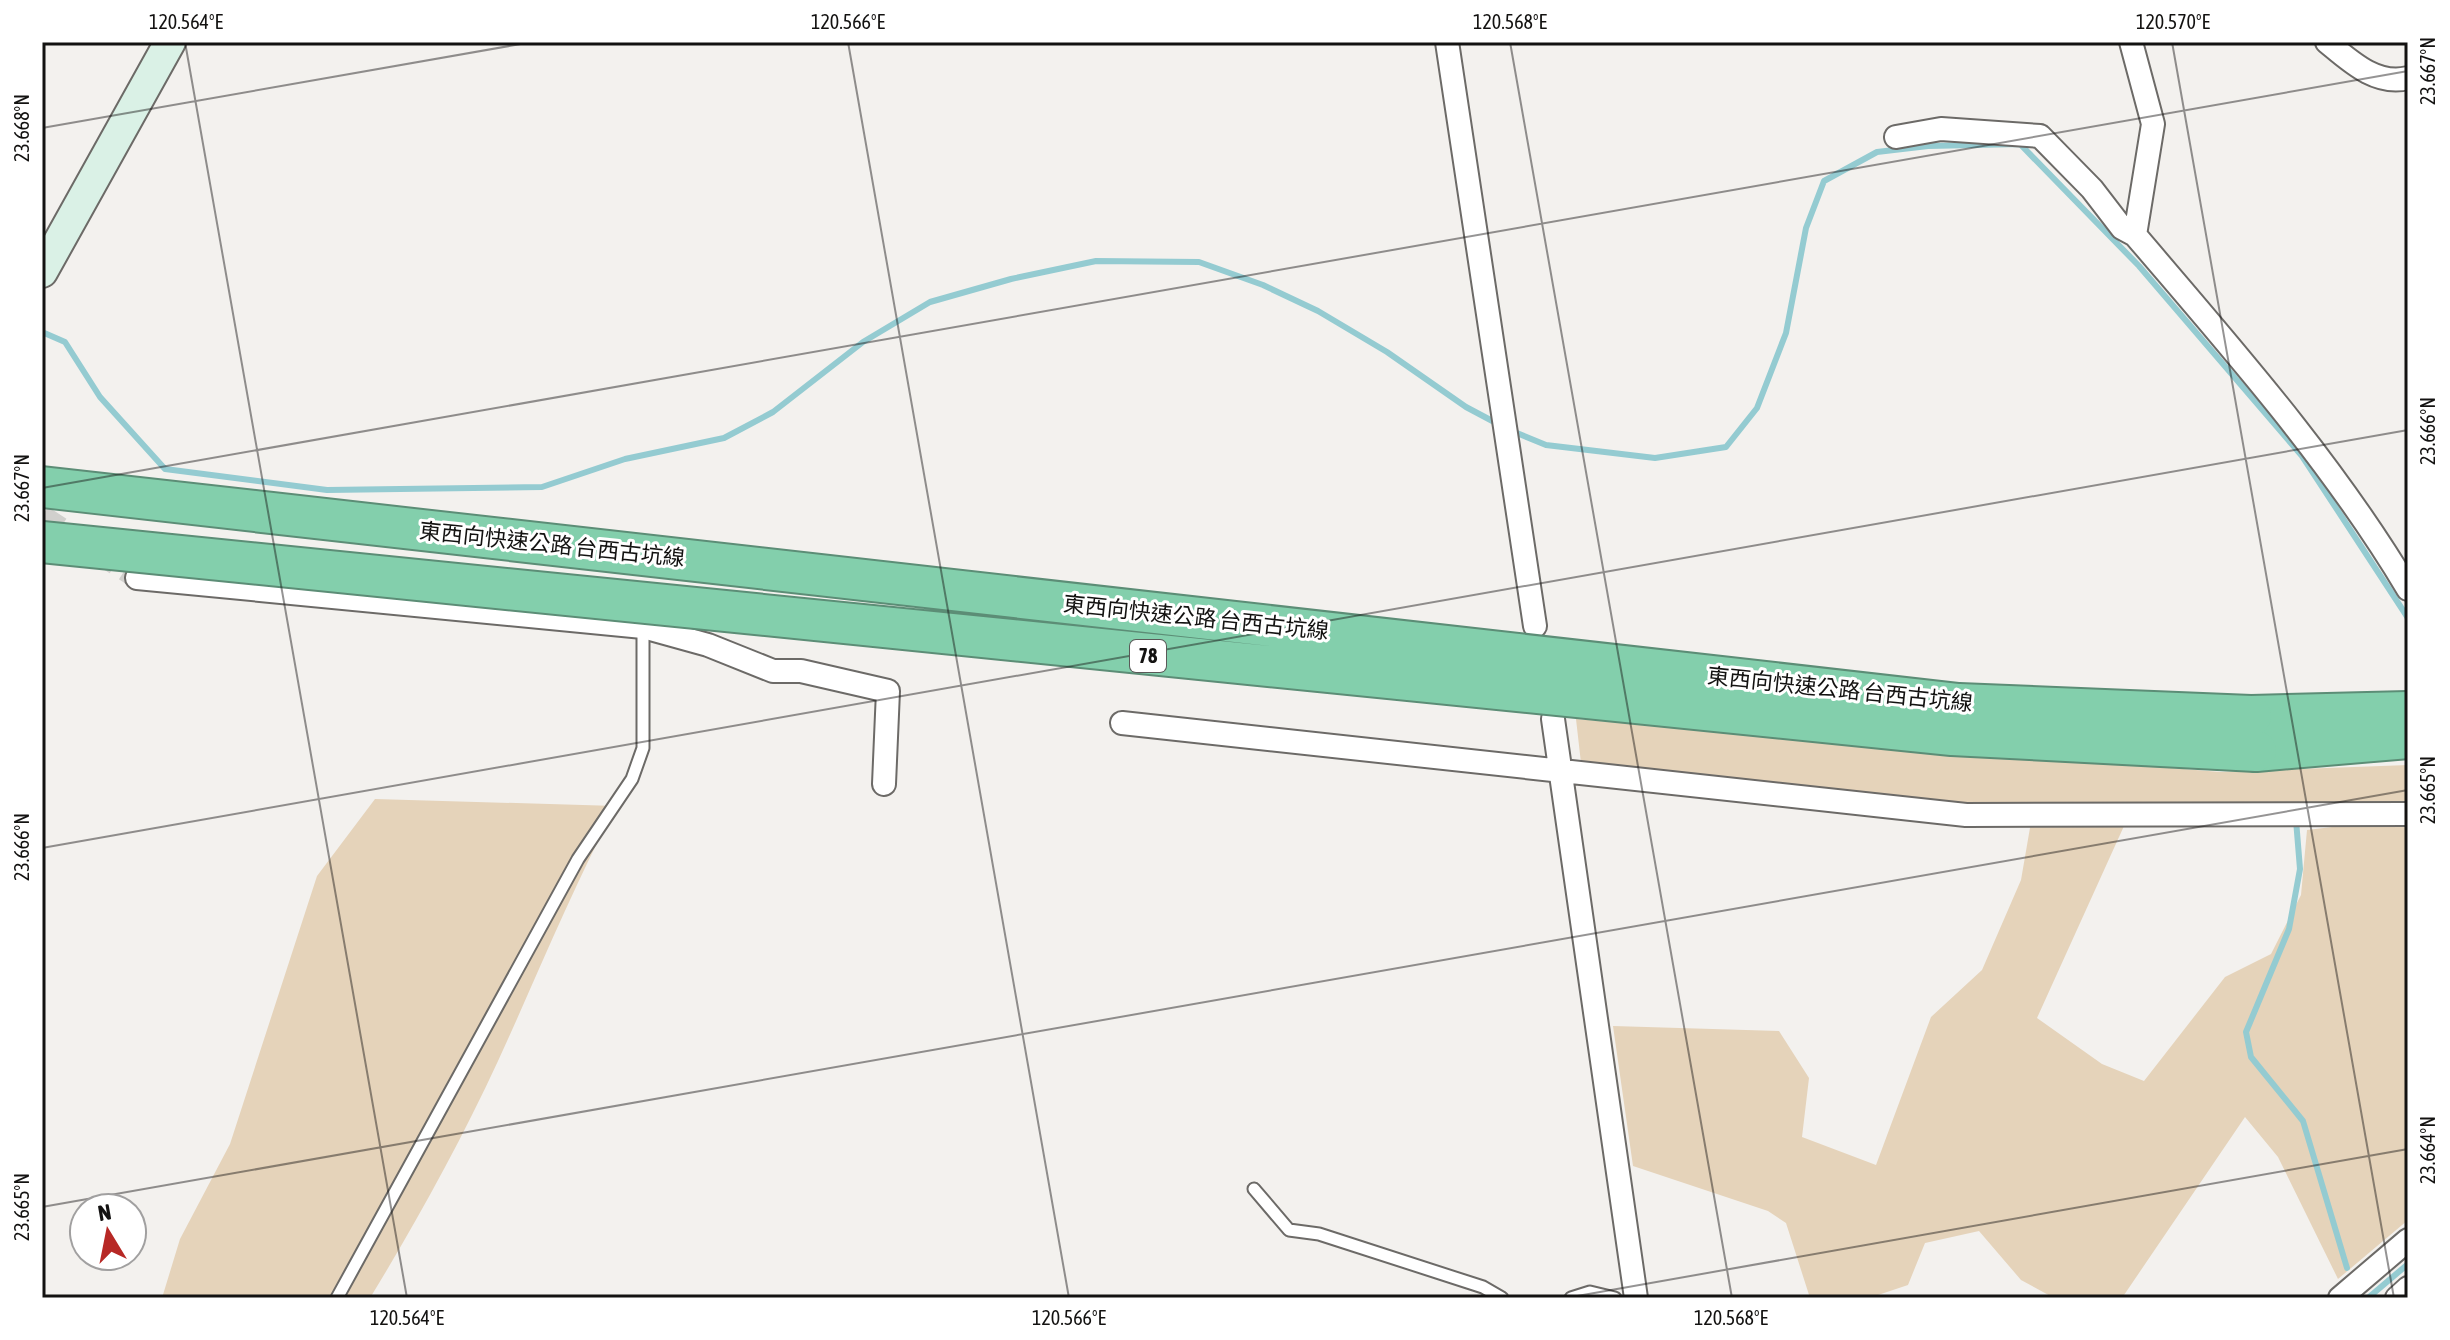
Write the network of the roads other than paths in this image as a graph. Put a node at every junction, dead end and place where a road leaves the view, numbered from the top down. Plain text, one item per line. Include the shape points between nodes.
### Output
1 (170, 42) edge
2 (1447, 42) edge
3 (2131, 42) edge
4 (2327, 42) edge
5 (2408, 78) edge
6 (1896, 137) dead end
7 (2135, 235) junction
8 (42, 272) edge
9 (42, 487) edge
10 (42, 542) edge
11 (137, 578) tunnel mouth
12 (2408, 589) edge
13 (1535, 626) dead end
14 (643, 627) junction
15 (2408, 705) edge
16 (2408, 712) edge
17 (2353, 715) junction
18 (1553, 719) dead end
19 (1122, 723) dead end
20 (2254, 733) junction
21 (2408, 738) edge
22 (2306, 747) junction
23 (2408, 748) edge
24 (1561, 770) junction
25 (884, 784) dead end
26 (2408, 814) edge
27 (1254, 1189) dead end
28 (2408, 1240) edge
29 (2408, 1288) edge
30 (337, 1298) edge
31 (1502, 1298) edge
32 (1571, 1298) edge
33 (1615, 1298) edge
34 (1636, 1298) edge
35 (2340, 1298) edge
36 (2397, 1298) edge

1 - 8 street
2 - 13 street
3 - 7 street via 2153,124
4 - 5 street via 2362,71 2398,81
6 - 7 street via 1941,129 2040,136 2122,228
7 - 12 street via 2293,421 2372,528
9 - 20 highway, 東西向快速公路 台西古坑線 / 78, bridge
10 - 20 highway, 東西向快速公路 台西古坑線 / 78, bridge via 1936,734
11 - 14 street
14 - 25 street via 773,671 801,671 888,691
14 - 30 lane via 643,748 632,779 578,859
15 - 17 highway
16 - 17 highway
17 - 20 highway, 東西向快速公路 台西古坑線 / 78
18 - 24 street
19 - 24 street
20 - 22 highway, 東西向快速公路 台西古坑線 / 78
21 - 22 highway
22 - 23 highway
24 - 26 street via 1966,815
24 - 34 street
27 - 31 lane via 1289,1230 1319,1234 1483,1287
28 - 35 street
29 - 36 street
32 - 33 lane via 1590,1292

